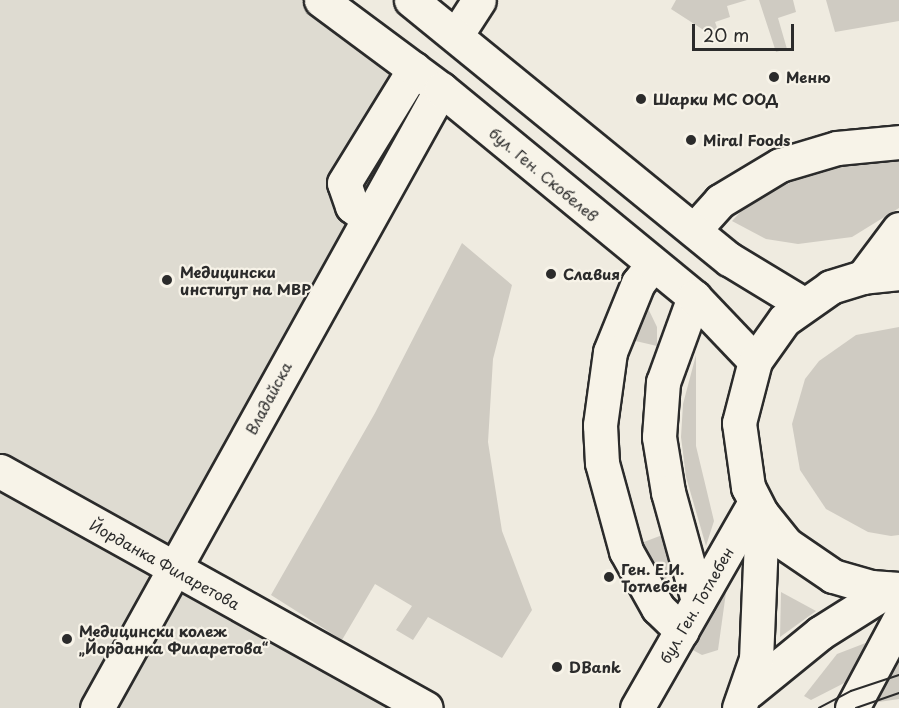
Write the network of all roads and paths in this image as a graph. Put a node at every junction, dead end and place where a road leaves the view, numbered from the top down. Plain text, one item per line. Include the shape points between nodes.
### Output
1 (321, 0) edge
2 (411, 0) edge
3 (479, 0) edge
4 (457, 34) junction
5 (414, 69) junction
6 (441, 89) junction
7 (899, 142) edge
8 (368, 218) junction
9 (899, 229) edge
10 (694, 230) junction
11 (653, 264) junction
12 (899, 273) edge
13 (862, 277) junction
14 (694, 297) junction
15 (803, 304) junction
16 (755, 361) junction
17 (0, 471) edge
18 (758, 508) junction
19 (175, 570) junction
20 (895, 589) edge
21 (698, 601) junction
22 (899, 620) edge
23 (682, 631) junction
24 (744, 699) edge
25 (97, 708) edge
26 (426, 708) edge
27 (637, 708) edge
28 (852, 708) edge

1 - 5 main road, бул. Ген. Скобелев
2 - 4 main road
3 - 4 main road
4 - 10 main road
5 - 6 main road, бул. Ген. Скобелев
5 - 8 main road via 344,183 352,206
6 - 8 main road, Владайска
6 - 11 main road, бул. Ген. Скобелев
7 - 10 main road via 837,147 780,165 720,201
8 - 19 main road, Владайска
9 - 13 main road
10 - 15 main road via 729,259
11 - 14 main road, бул. Ген. Скобелев
11 - 23 main road via 638,283 610,352 600,425 603,463 626,551 658,608
12 - 13 main road
13 - 15 main road via 831,287
14 - 16 main road, бул. Ген. Скобелев
14 - 21 main road via 663,382 659,437 666,483
15 - 16 main road via 776,330
16 - 18 main road via 738,423 740,456
17 - 19 main road, Йорданка Филаретова
18 - 20 main road via 786,544 816,567 852,583
18 - 21 main road, бул. Ген. Тотлебен
18 - 24 main road via 759,630
19 - 25 main road, Владайска
19 - 26 main road, Йорданка Филаретова
20 - 24 main road via 819,633
21 - 23 main road, бул. Ген. Тотлебен
22 - 28 main road
23 - 27 main road, бул. Ген. Тотлебен

